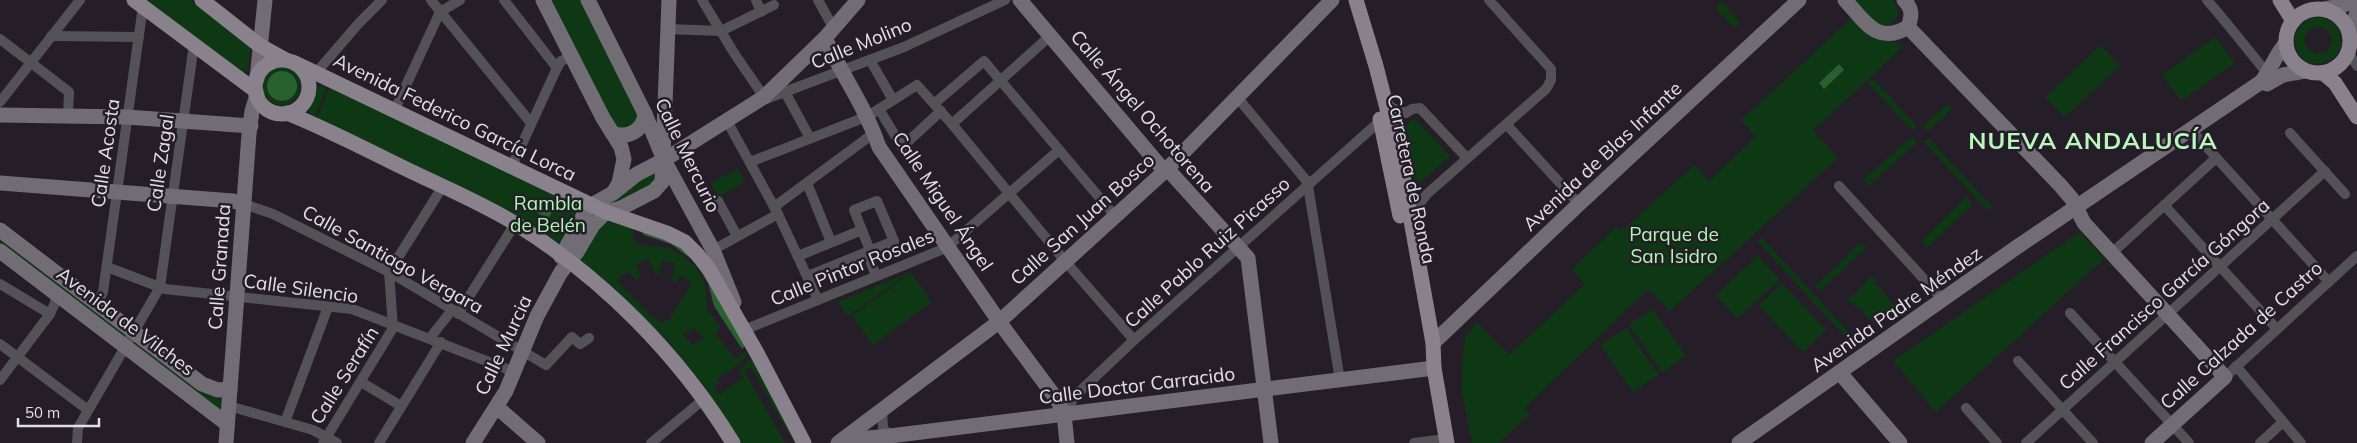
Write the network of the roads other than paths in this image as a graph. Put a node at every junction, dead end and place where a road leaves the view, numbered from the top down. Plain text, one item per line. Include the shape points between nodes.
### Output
1 (80, 0) edge
2 (202, 0) edge
3 (264, 0) edge
4 (382, 0) edge
5 (431, 0) edge
6 (460, 0) edge
7 (504, 0) edge
8 (543, 0) edge
9 (588, 0) edge
10 (669, 0) edge
11 (702, 0) edge
12 (756, 0) edge
13 (818, 0) edge
14 (858, 0) edge
15 (1005, 0) edge
16 (1020, 0) edge
17 (1332, 0) edge
18 (1345, 0) edge
19 (1356, 0) edge
20 (1489, 0) edge
21 (1799, 0) edge
22 (1845, 0) edge
23 (2207, 0) edge
24 (2280, 0) edge
25 (2357, 0) edge
26 (1911, 2) edge
27 (139, 3) edge
28 (774, 5) dead end
29 (2316, 6) edge
30 (440, 12) junction
31 (761, 12) junction
32 (2357, 12) edge
33 (2293, 21) junction
34 (1908, 27) junction
35 (667, 29) junction
36 (721, 32) junction
37 (829, 33) junction
38 (2350, 33) junction
39 (51, 36) junction
40 (1050, 36) junction
41 (139, 37) junction
42 (0, 39) edge
43 (2286, 43) junction
44 (194, 44) junction
45 (259, 45) junction
46 (571, 56) junction
47 (870, 60) junction
48 (2353, 60) edge
49 (30, 62) junction
50 (291, 62) junction
51 (557, 68) junction
52 (840, 71) junction
53 (2305, 71) junction
54 (2323, 73) junction
55 (312, 77) junction
56 (2264, 78) junction
57 (1001, 80) junction
58 (256, 88) junction
59 (785, 92) junction
60 (1237, 97) junction
61 (760, 100) junction
62 (893, 100) junction
63 (0, 102) edge
64 (1387, 106) junction
65 (938, 107) junction
66 (395, 109) junction
67 (873, 112) junction
68 (287, 113) junction
69 (646, 114) junction
70 (0, 115) edge
71 (2357, 116) edge
72 (68, 117) junction
73 (127, 117) junction
74 (183, 121) junction
75 (727, 121) junction
76 (1380, 121) junction
77 (531, 123) junction
78 (952, 124) junction
79 (1507, 125) junction
80 (250, 126) junction
81 (2192, 130) junction
82 (612, 133) junction
83 (874, 133) junction
84 (2290, 133) dead end
85 (810, 138) junction
86 (1059, 150) junction
87 (1467, 158) junction
88 (2216, 158) junction
89 (664, 160) junction
90 (750, 162) junction
91 (512, 166) junction
92 (1166, 170) junction
93 (2325, 171) junction
94 (0, 183) edge
95 (807, 183) junction
96 (443, 186) junction
97 (1308, 186) junction
98 (1839, 186) dead end
99 (117, 192) junction
100 (613, 193) junction
101 (1008, 194) junction
102 (2346, 194) dead end
103 (172, 196) junction
104 (718, 201) dead end
105 (244, 204) junction
106 (1579, 204) junction
107 (2164, 205) junction
108 (2076, 208) junction
109 (598, 211) junction
110 (776, 211) junction
111 (1116, 216) junction
112 (1410, 216) junction
113 (2272, 219) junction
114 (515, 224) junction
115 (0, 230) edge
116 (862, 230) junction
117 (738, 236) junction
118 (831, 242) junction
119 (948, 246) junction
120 (1238, 248) junction
121 (713, 250) junction
122 (0, 251) edge
123 (867, 252) junction
124 (2112, 253) junction
125 (798, 256) junction
126 (2357, 256) edge
127 (564, 259) junction
128 (1065, 262) junction
129 (107, 267) junction
130 (2220, 267) junction
131 (388, 272) junction
132 (808, 276) junction
133 (876, 276) junction
134 (2329, 282) junction
135 (0, 284) edge
136 (160, 287) junction
137 (56, 293) junction
138 (237, 297) junction
139 (818, 300) junction
140 (1943, 300) junction
141 (97, 303) junction
142 (328, 307) junction
143 (455, 312) junction
144 (2070, 313) dead end
145 (50, 314) junction
146 (2168, 314) junction
147 (1000, 321) junction
148 (393, 324) junction
149 (2277, 329) junction
150 (744, 330) junction
151 (134, 332) junction
152 (430, 338) junction
153 (589, 338) dead end
154 (1134, 340) junction
155 (441, 342) junction
156 (1433, 343) junction
157 (0, 344) edge
158 (126, 346) junction
159 (523, 352) junction
160 (18, 357) junction
161 (2018, 361) dead end
162 (2115, 362) junction
163 (2236, 366) junction
164 (1434, 368) junction
165 (515, 372) junction
166 (1840, 373) junction
167 (2224, 377) junction
168 (0, 380) edge
169 (1340, 380) junction
170 (361, 382) junction
171 (209, 387) junction
172 (1265, 389) junction
173 (230, 390) junction
174 (704, 399) junction
175 (198, 401) junction
176 (78, 403) junction
177 (229, 406) junction
178 (401, 406) junction
179 (497, 407) junction
180 (1966, 408) dead end
181 (88, 410) junction
182 (882, 410) junction
183 (2063, 410) junction
184 (1064, 414) junction
185 (285, 422) junction
186 (2283, 422) junction
187 (228, 424) junction
188 (2172, 424) junction
189 (78, 428) junction
190 (890, 436) junction
191 (325, 440) edge
192 (841, 441) edge
193 (1447, 441) edge
194 (2298, 442) edge
195 (77, 443) edge
196 (227, 443) edge
197 (337, 443) edge
198 (379, 443) edge
199 (473, 443) edge
200 (538, 443) edge
201 (651, 443) edge
202 (733, 443) edge
203 (804, 443) edge
204 (1067, 443) edge
205 (1271, 443) edge
206 (1414, 443) edge
207 (1739, 443) edge
208 (1900, 443) edge
209 (1997, 443) edge
210 (2026, 443) edge
211 (2093, 443) edge
212 (2152, 443) edge
213 (2189, 443) edge
214 (2260, 443) edge

1 - 39 street
2 - 45 main road
3 - 45 street, Calle Granada
4 - 55 street
5 - 30 street
6 - 30 street
7 - 51 street
8 - 46 street
9 - 69 street, Calle Mercurio
10 - 35 street
11 - 36 street
12 - 31 street
13 - 37 street
14 - 37 street
15 - 47 street, Calle Molino
16 - 40 street, Calle Ángel Ochotorena
17 - 60 street, Calle San Juan Bosco
18 - 76 main road, Carretera de Ronda
19 - 64 main road, Carretera de Ronda
20 - 79 street via 1550,69 1551,80 1546,90
21 - 106 street, Avenida de Blas Infante
22 - 34 street via 1875,32 1895,33
23 - 56 street via 2238,35
24 - 33 main road
25 - 29 street via 2341,6
26 - 34 street
27 - 41 street, Calle Acosta
27 - 44 main road
28 - 31 street
29 - 33 main road
29 - 38 main road via 2340,17
30 - 66 street
30 - 77 street
31 - 36 street
32 - 38 street
33 - 43 main road via 2288,28
34 - 108 street via 2060,185
35 - 36 street
35 - 89 street
36 - 61 street
37 - 52 street, Calle Miguel Ángel
37 - 61 street
38 - 48 main road
39 - 41 street
39 - 49 street
40 - 57 street
40 - 92 street, Calle Ángel Ochotorena
41 - 73 street, Calle Acosta
42 - 49 street
43 - 53 main road via 2292,60
43 - 56 street
44 - 58 main road
44 - 74 street, Calle Zagal
45 - 50 main road
45 - 58 street, Calle Granada
46 - 51 street via 561,61
46 - 82 street
47 - 52 street, Calle Molino
47 - 62 street
48 - 54 main road
49 - 63 street
49 - 72 street via 69,92
50 - 55 main road
50 - 58 main road via 267,64
51 - 77 street
52 - 59 street, Calle Molino
52 - 67 street, Calle Miguel Ángel
53 - 54 main road
53 - 56 street via 2283,75 2267,84
54 - 71 main road via 2335,83
55 - 66 main road, Avenida Federico García Lorca
55 - 68 main road via 305,102
56 - 81 street, Avenida Padre Méndez
57 - 65 street via 984,61
57 - 78 street
57 - 86 street
58 - 68 main road via 261,103 268,110
58 - 80 street, Calle Granada
59 - 61 street, Calle Molino
59 - 85 street
60 - 92 street, Calle San Juan Bosco
60 - 97 street
61 - 75 street
62 - 65 street via 917,85
62 - 67 street
64 - 87 street via 1406,112 1420,108
64 - 112 main road, Carretera de Ronda
65 - 67 street via 902,147
65 - 78 street
66 - 91 main road, Avenida Federico García Lorca
67 - 83 street, Calle Miguel Ángel
67 - 85 street
68 - 96 main road
69 - 82 street via 635,132
69 - 89 street, Calle Mercurio
70 - 72 street
72 - 73 street
73 - 74 street
73 - 99 street, Calle Acosta
74 - 80 street
74 - 103 street, Calle Zagal
75 - 89 street
75 - 90 street
76 - 97 street, Calle Pablo Ruiz Picasso
76 - 164 main road, Carretera de Ronda via 1426,346
77 - 91 street
78 - 101 street
79 - 87 street
79 - 106 street
80 - 105 street, Calle Granada
81 - 88 street
81 - 108 street, Avenida Padre Méndez
82 - 100 street via 624,159 619,183
83 - 95 street
83 - 119 street, Calle Miguel Ángel via 879,147
84 - 93 street
85 - 90 street
86 - 101 street, Calle Pintor Rosales
86 - 111 street
87 - 112 street via 1427,194
88 - 107 street
88 - 113 street
89 - 100 street via 637,174
89 - 109 street via 664,176 659,186 620,208
89 - 121 street, Calle Mercurio
90 - 110 street
91 - 109 main road, Avenida Federico García Lorca
92 - 111 street, Calle San Juan Bosco
92 - 120 street, Calle Ángel Ochotorena
93 - 102 street
93 - 113 street, Calle Francisco García Góngora
94 - 99 street
95 - 110 street
95 - 118 street
96 - 114 main road
96 - 131 street
97 - 120 street, Calle Pablo Ruiz Picasso
97 - 169 street
98 - 140 street
99 - 103 street
99 - 129 street, Calle Acosta
100 - 109 street
101 - 119 street, Calle Pintor Rosales
101 - 128 street
103 - 105 street
103 - 136 street, Calle Zagal
104 - 117 street
105 - 131 street, Calle Santiago Vergara via 273,214
105 - 138 street, Calle Granada
106 - 156 street, Avenida de Blas Infante
107 - 124 street
107 - 130 street
108 - 124 street via 2084,223
108 - 140 street, Avenida Padre Méndez
109 - 127 street, Calle Murcia
109 - 150 main road, Avenida Federico García Lorca via 667,234 690,246 705,264
110 - 117 street
110 - 125 street
111 - 128 street, Calle San Juan Bosco
112 - 156 main road, Carretera de Ronda
113 - 130 street, Calle Francisco García Góngora
113 - 134 street
114 - 127 main road
114 - 143 street
115 - 141 street, Avenida de Vilches
116 - 118 street
116 - 123 street via 869,248
116 - 123 street via 854,210 878,201 894,241
117 - 121 street
118 - 125 street
119 - 133 street, Calle Pintor Rosales
119 - 147 street, Calle Miguel Ángel
120 - 154 street, Calle Pablo Ruiz Picasso
120 - 172 street, Calle Ángel Ochotorena via 1249,262
121 - 150 street, Calle Mercurio
122 - 137 street, Avenida de Vilches
123 - 132 street
123 - 133 street
124 - 146 street
125 - 132 street
126 - 134 street, Calle Calzada de Castro
127 - 159 street, Calle Murcia
127 - 174 main road via 641,324
128 - 147 street, Calle San Juan Bosco
128 - 154 street
129 - 136 street, Calle Silencio
129 - 141 street, Calle Acosta via 103,292
130 - 146 street, Calle Francisco García Góngora
130 - 149 street
131 - 143 street, Calle Santiago Vergara
131 - 148 street
132 - 139 street
133 - 139 street, Calle Pintor Rosales
134 - 149 street, Calle Calzada de Castro
135 - 145 street
136 - 138 street, Calle Silencio
136 - 151 street
137 - 145 street
137 - 158 street, Avenida de Vilches
138 - 142 street, Calle Silencio
138 - 173 street, Calle Granada
139 - 150 street, Calle Pintor Rosales
140 - 166 street, Avenida Padre Méndez
141 - 151 street, Avenida de Vilches
142 - 148 street, Calle Silencio via 352,309
142 - 185 street
143 - 152 street
143 - 159 street, Calle Santiago Vergara
144 - 162 street
145 - 160 street
146 - 162 street, Calle Francisco García Góngora
146 - 167 street
147 - 182 street, Calle San Juan Bosco
147 - 184 street, Calle Miguel Ángel
148 - 152 street, Calle Silencio
148 - 170 street, Calle Serafín via 394,328
149 - 163 street, Calle Calzada de Castro
150 - 203 main road, Avenida Federico García Lorca
151 - 158 street
151 - 171 street, Avenida de Vilches
152 - 155 street, Calle Silencio
153 - 159 street, Calle Santiago Vergara via 580,344 572,337 546,365
154 - 184 street, Calle Pablo Ruiz Picasso via 1076,395
155 - 165 street, Calle Silencio
155 - 178 street
156 - 164 main road, Carretera de Ronda
157 - 160 street
158 - 175 street, Avenida de Vilches
158 - 181 street
159 - 165 street, Calle Murcia
160 - 168 street
160 - 176 street
161 - 183 street
162 - 183 street, Calle Francisco García Góngora
162 - 188 street
163 - 167 street, Calle Calzada de Castro
163 - 186 street
164 - 169 street, Calle Doctor Carracido
164 - 193 main road, Carretera de Ronda
165 - 179 street, Calle Murcia
166 - 207 street, Avenida Padre Méndez
166 - 208 street
167 - 188 street, Calle Calzada de Castro
169 - 172 street, Calle Doctor Carracido
170 - 178 street
170 - 191 street, Calle Serafín
171 - 173 street, Avenida de Vilches
171 - 175 street
172 - 184 street, Calle Doctor Carracido
172 - 205 street, Calle Ángel Ochotorena
173 - 177 street, Calle Granada
174 - 201 street
174 - 202 main road
175 - 187 street, Avenida de Vilches
176 - 181 street
176 - 189 street
177 - 185 street
177 - 187 street, Calle Granada
178 - 198 street
179 - 199 street, Calle Murcia
179 - 200 street
180 - 209 street
181 - 189 street
182 - 190 street via 883,428
182 - 192 street, Calle San Juan Bosco
183 - 210 street, Calle Francisco García Góngora
183 - 211 street
184 - 190 street, Calle Doctor Carracido
184 - 204 street
185 - 191 street via 313,430
186 - 194 street
186 - 214 street
187 - 196 street, Calle Granada
188 - 212 street, Calle Calzada de Castro
188 - 213 street
189 - 195 street
190 - 192 street, Calle Doctor Carracido
191 - 197 street
193 - 206 street

